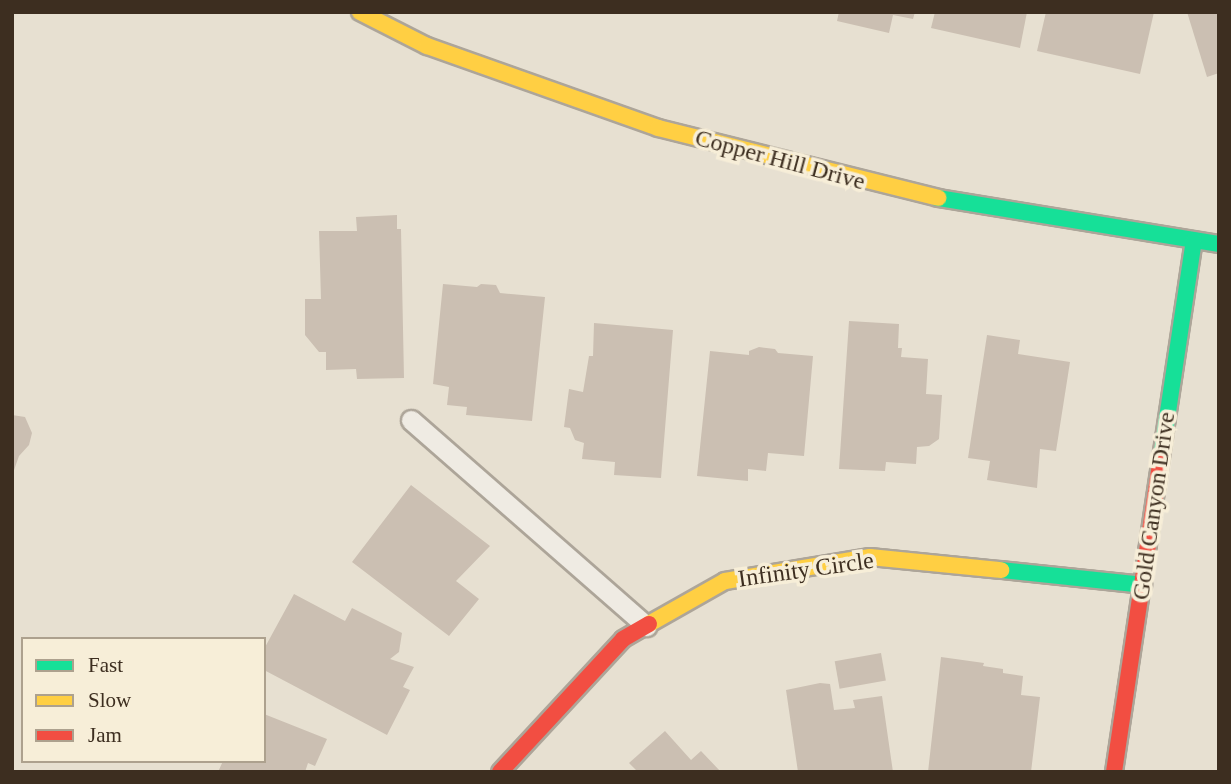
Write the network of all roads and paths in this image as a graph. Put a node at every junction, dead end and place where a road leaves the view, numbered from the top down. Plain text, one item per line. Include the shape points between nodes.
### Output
1 (360, 12) edge
2 (1194, 240) junction
3 (1219, 244) edge
4 (411, 419) dead end
5 (1143, 585) junction
6 (646, 626) junction
7 (500, 772) edge
8 (1114, 772) edge

1 - 2 street, Copper Hill Drive via 427,46 658,128 911,194
2 - 3 street, Copper Hill Drive
2 - 5 street, Gold Canyon Drive
4 - 6 lane
5 - 6 street, Infinity Circle via 870,557 725,581
5 - 8 street, Gold Canyon Drive
6 - 7 street, Infinity Circle via 624,639

